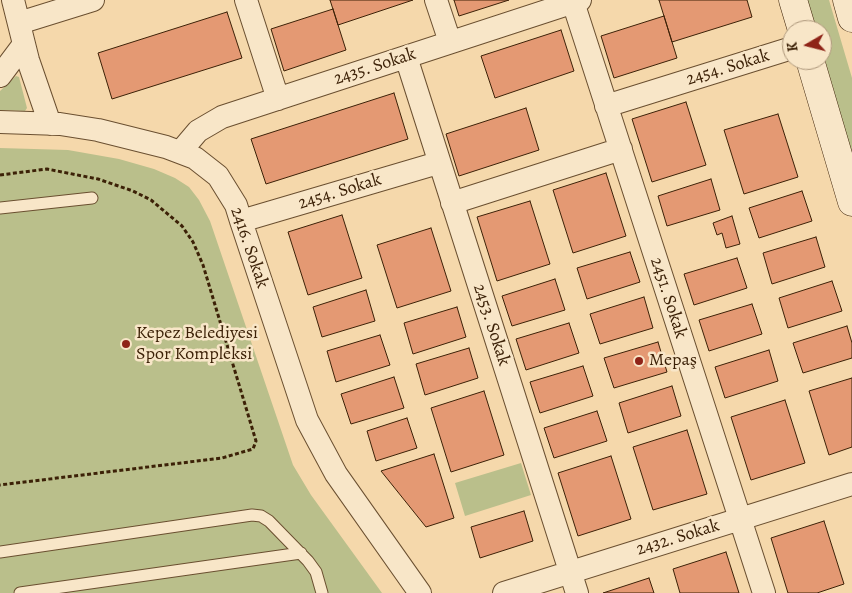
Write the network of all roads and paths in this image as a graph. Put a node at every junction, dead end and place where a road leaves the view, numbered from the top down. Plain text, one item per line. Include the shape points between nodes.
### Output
1 (13, 0) edge
2 (93, 0) edge
3 (246, 0) edge
4 (436, 0) edge
5 (793, 0) edge
6 (847, 0) edge
7 (576, 1) edge
8 (852, 18) edge
9 (799, 20) edge
10 (21, 34) junction
11 (450, 42) junction
12 (782, 51) edge
13 (406, 57) junction
14 (813, 70) edge
15 (0, 76) edge
16 (278, 99) junction
17 (606, 106) junction
18 (0, 122) edge
19 (50, 124) junction
20 (621, 149) junction
21 (181, 151) junction
22 (438, 163) junction
23 (0, 175) edge
24 (92, 198) dead end
25 (852, 202) edge
26 (452, 203) junction
27 (0, 208) edge
28 (241, 221) junction
29 (852, 484) edge
30 (0, 485) edge
31 (740, 519) junction
32 (0, 552) edge
33 (300, 553) junction
34 (574, 583) edge
35 (20, 593) edge
36 (322, 593) edge
37 (420, 593) edge
38 (504, 593) edge
39 (764, 593) edge

1 - 10 street
2 - 10 street
3 - 16 street
4 - 11 street
5 - 9 main road
6 - 8 main road
7 - 11 street, 2435. Sokak
7 - 17 street, 2451. Sokak
10 - 15 street
10 - 19 street
11 - 13 street, 2435. Sokak
12 - 17 street, 2454. Sokak
13 - 16 street, 2435. Sokak
13 - 22 street, 2453. Sokak
14 - 25 main road
16 - 21 street, 2435. Sokak via 210,122 189,139
17 - 20 street, 2451. Sokak
18 - 19 street, 2416. Sokak
19 - 21 street, 2416. Sokak via 98,130
20 - 26 street
20 - 31 street, 2451. Sokak
21 - 28 street, 2416. Sokak via 207,165 218,176 236,205
22 - 26 street, 2453. Sokak
22 - 28 street, 2454. Sokak
23 - 30 path via 46,169 98,179 151,200 182,226 203,265 256,441 253,449 222,458
24 - 27 lane
26 - 34 street, 2453. Sokak
28 - 37 street, 2416. Sokak via 307,420 336,474
29 - 31 street, 2432. Sokak
31 - 34 street, 2432. Sokak
31 - 39 street, 2451. Sokak
32 - 33 lane via 252,515 269,521
33 - 35 lane
33 - 36 lane via 316,572
34 - 38 street, 2432. Sokak

